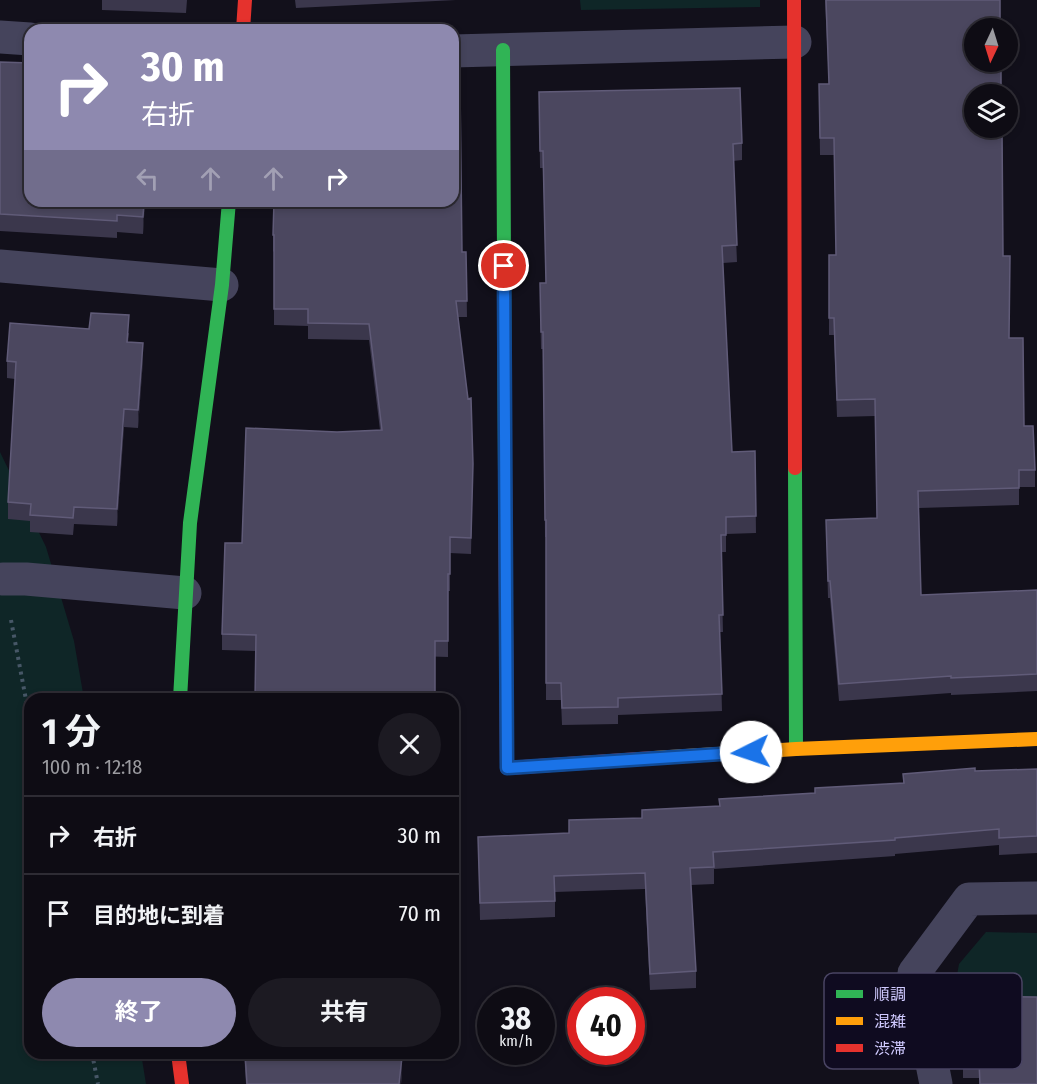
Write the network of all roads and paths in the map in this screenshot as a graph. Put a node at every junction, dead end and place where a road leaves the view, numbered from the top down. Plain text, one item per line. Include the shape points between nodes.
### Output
1 (245, 0) edge
2 (794, 0) edge
3 (243, 24) edge
4 (0, 37) edge
5 (24, 39) edge
6 (795, 42) junction
7 (503, 50) junction
8 (459, 51) edge
9 (228, 207) edge
10 (0, 266) edge
11 (222, 285) junction
12 (3, 579) joint
13 (185, 593) junction
14 (25, 693) edge
15 (180, 693) edge
16 (1037, 738) edge
17 (796, 749) junction
18 (1037, 898) edge
19 (915, 973) edge
20 (93, 1059) edge
21 (179, 1059) edge
22 (933, 1069) edge
23 (98, 1084) edge
24 (182, 1084) edge
25 (936, 1084) edge

1 - 3 street
2 - 6 street
4 - 5 street
6 - 7 street
6 - 17 street
7 - 8 street
7 - 17 street via 507,768
9 - 11 street
10 - 11 street
11 - 13 street via 190,523
12 - 13 street
12 - 14 path
13 - 15 street
16 - 17 street
18 - 19 street via 969,899
20 - 23 path
21 - 24 street
22 - 25 street

